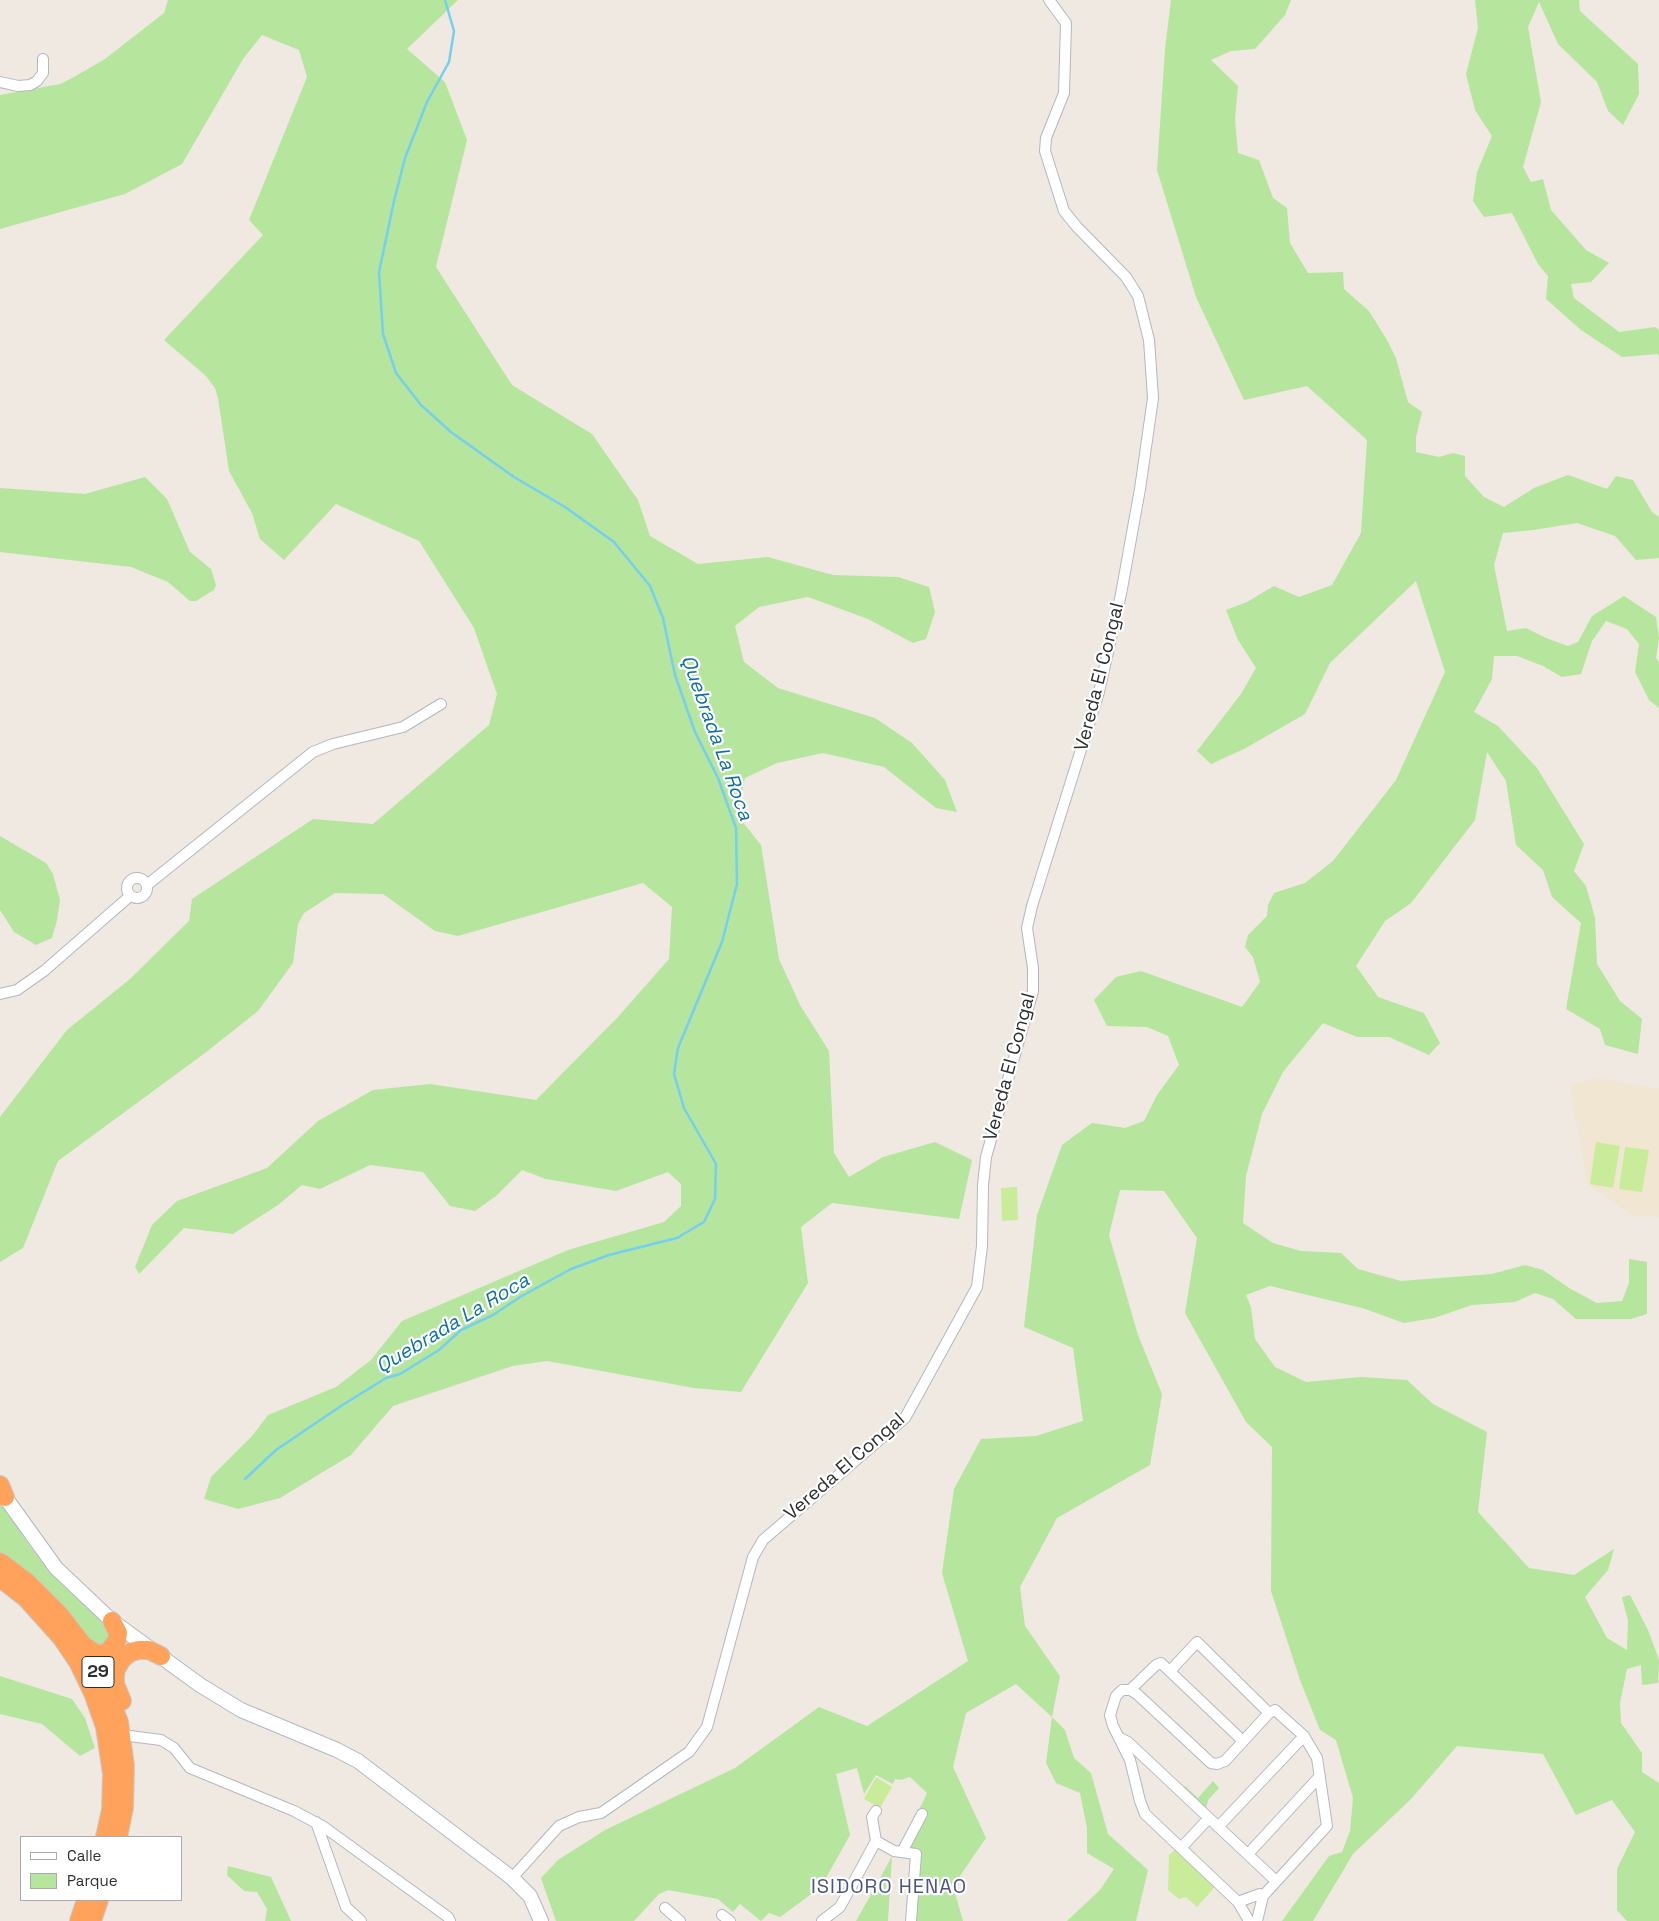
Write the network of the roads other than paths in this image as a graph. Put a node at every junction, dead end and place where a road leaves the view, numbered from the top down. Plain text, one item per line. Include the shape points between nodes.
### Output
1 (1049, 0) edge
2 (43, 59) dead end
3 (0, 82) edge
4 (441, 704) dead end
5 (147, 885) junction
6 (130, 896) junction
7 (0, 994) edge
8 (2, 1491) edge
9 (0, 1562) edge
10 (0, 1578) edge
11 (112, 1621) junction
12 (84, 1645) junction
13 (161, 1656) junction
14 (1170, 1671) junction
15 (1130, 1690) junction
16 (1269, 1713) junction
17 (125, 1735) junction
18 (1304, 1736) junction
19 (1118, 1737) junction
20 (1243, 1741) junction
21 (1320, 1776) junction
22 (876, 1811) dead end
23 (922, 1814) dead end
24 (1209, 1818) junction
25 (316, 1822) junction
26 (1218, 1826) junction
27 (105, 1836) edge
28 (118, 1836) edge
29 (876, 1841) junction
30 (1181, 1848) junction
31 (902, 1852) junction
32 (1248, 1854) junction
33 (512, 1878) junction
34 (1276, 1881) junction
35 (1263, 1896) junction
36 (86, 1901) edge
37 (99, 1901) edge
38 (1238, 1902) junction
39 (665, 1908) dead end
40 (79, 1921) edge
41 (92, 1921) edge
42 (361, 1921) edge
43 (450, 1921) edge
44 (541, 1921) edge
45 (680, 1921) edge
46 (822, 1921) edge
47 (911, 1921) edge
48 (1249, 1921) edge
49 (1257, 1921) edge

1 - 33 street, Vereda El Congal via 1066,23 1064,93 1046,138 1045,152 1064,211 1126,278 1138,296 1149,340 1153,398 1121,594 1099,692 1027,928 1033,991 986,1157 977,1287 905,1418 763,1540 753,1557 707,1727 689,1752 600,1813 559,1826
2 - 3 street via 43,73 30,86
4 - 5 street via 403,727 313,752
5 - 6 street via 143,897
5 - 6 street via 139,878 132,879 127,887
6 - 7 street via 44,971 17,990
8 - 11 main road via 56,1568
9 - 12 highway, 29 via 39,1592
10 - 27 highway, 29 via 26,1598 55,1630 78,1662 93,1693 104,1727 112,1774
11 - 12 highway via 118,1633 109,1651 95,1653
11 - 13 main road
12 - 17 highway, 29
13 - 17 highway via 149,1650 131,1652 116,1669 115,1684 124,1707
13 - 33 main road via 242,1710 358,1761
14 - 15 street via 1161,1663 1156,1665
14 - 16 street via 1197,1642
14 - 20 street
15 - 19 street via 1122,1690 1112,1705 1110,1715
15 - 20 street via 1211,1763 1224,1761
16 - 18 street via 1275,1710
16 - 20 street
17 - 25 street via 161,1740 174,1748 190,1768
17 - 28 highway via 129,1758
18 - 21 street via 1316,1758
18 - 26 street
19 - 24 street via 1128,1742
19 - 30 street via 1130,1760 1145,1814
21 - 32 street
21 - 34 street via 1327,1826
22 - 29 street via 872,1818
23 - 31 street
24 - 26 street
24 - 30 street
25 - 42 street via 346,1907
25 - 43 street
26 - 32 street
29 - 31 street
29 - 46 street via 840,1907
30 - 38 street
31 - 47 street via 916,1854
32 - 34 street
33 - 44 main road via 530,1896
34 - 35 street
35 - 38 street via 1260,1894
35 - 49 street
36 - 40 highway
37 - 41 highway
38 - 48 street
39 - 45 street

